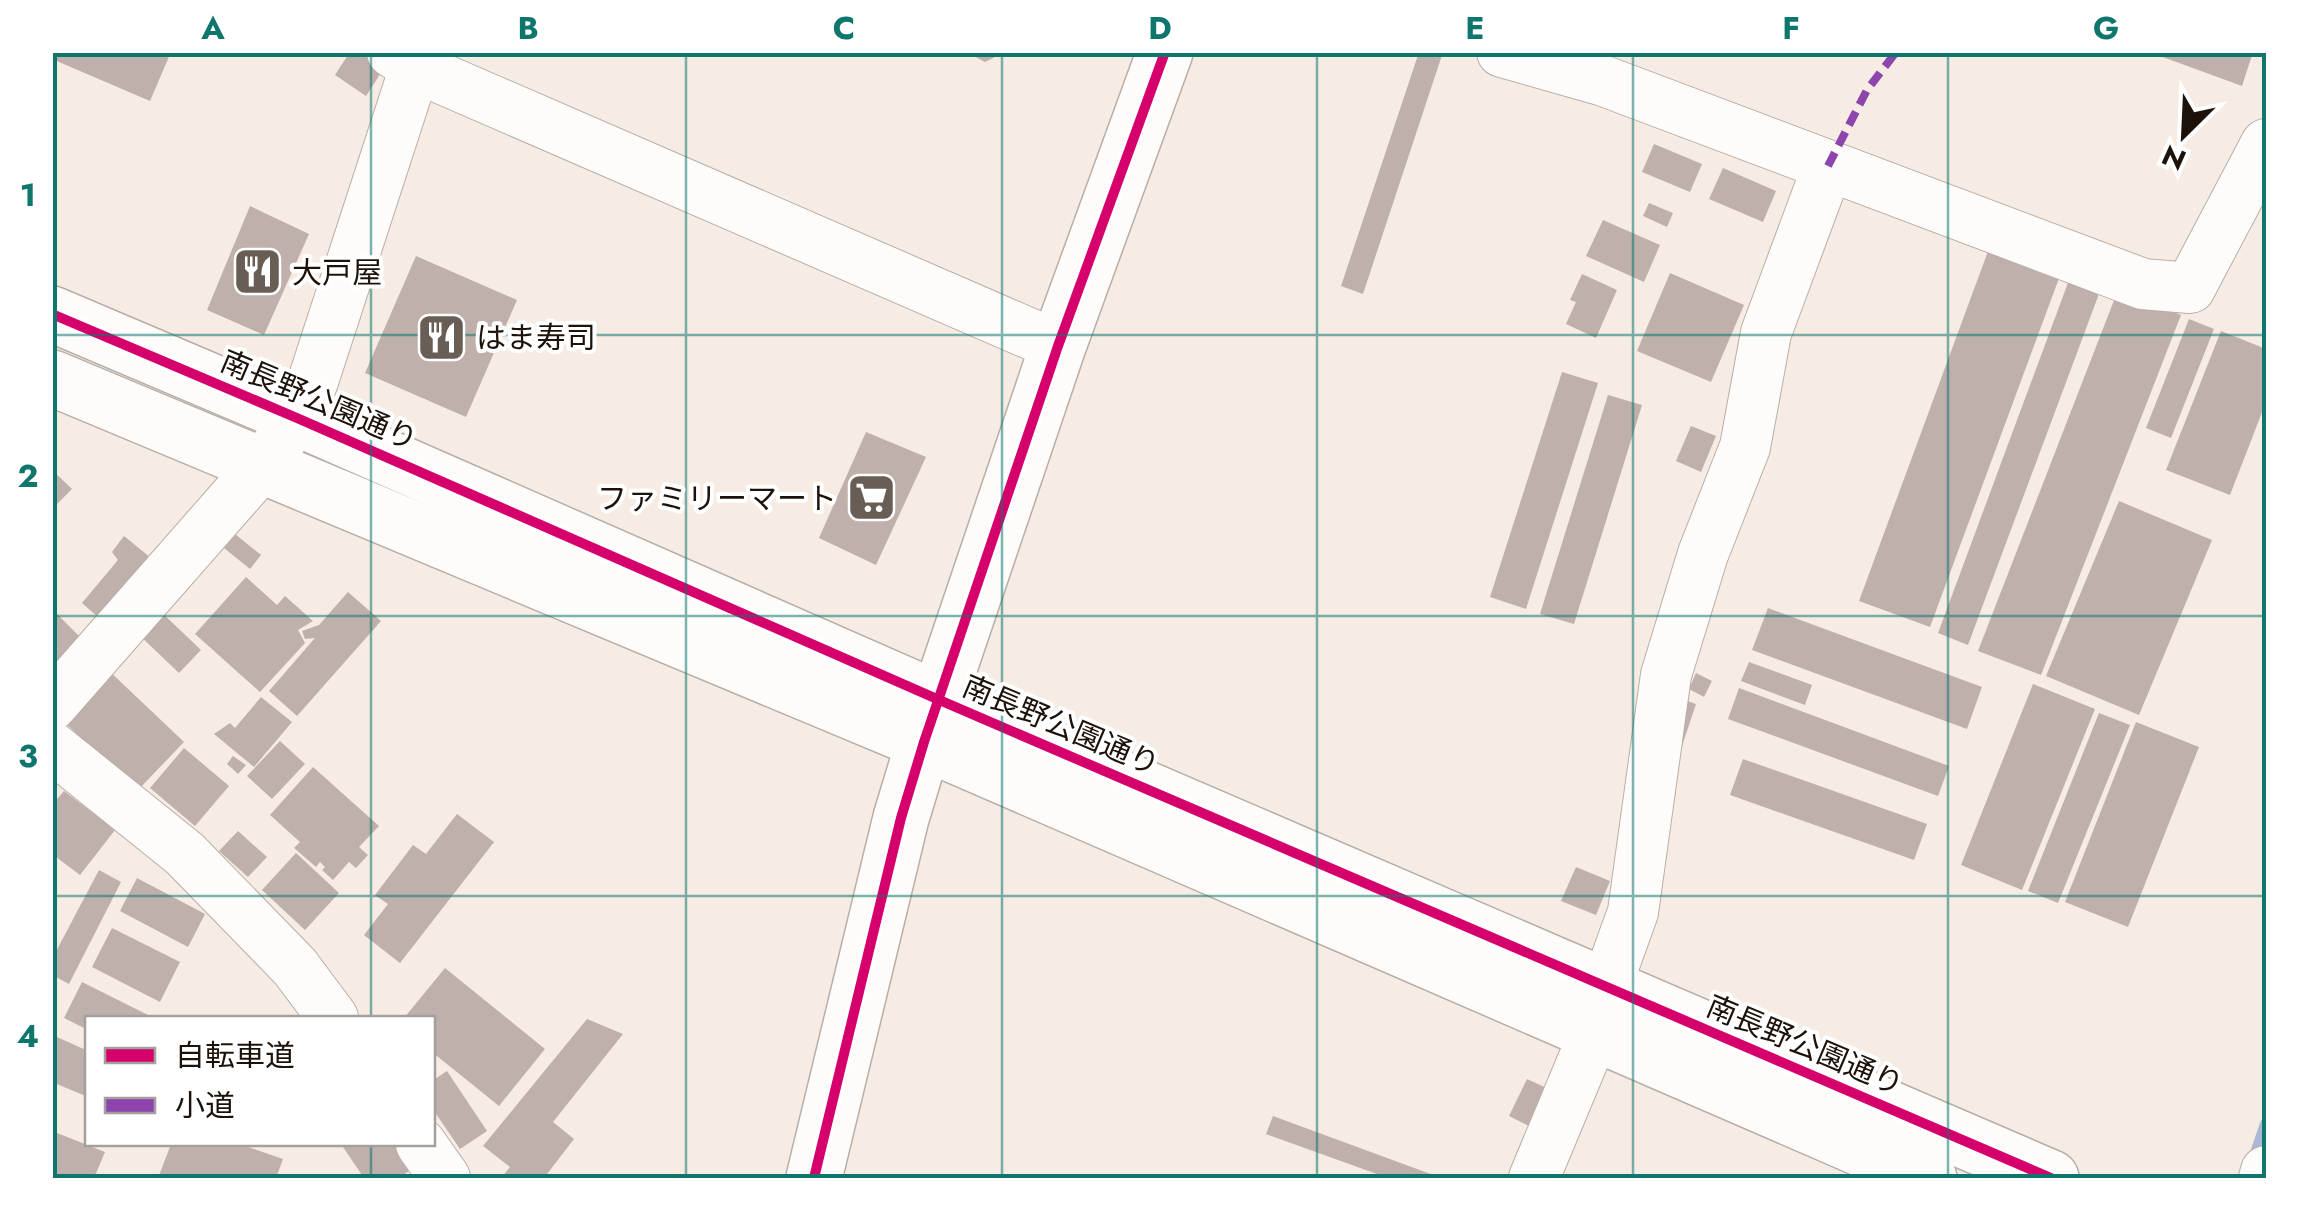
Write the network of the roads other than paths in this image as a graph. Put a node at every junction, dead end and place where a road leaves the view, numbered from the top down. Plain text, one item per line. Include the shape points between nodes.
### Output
1 (1165, 52) edge
2 (1502, 52) edge
3 (409, 57) edge
4 (2266, 144) edge
5 (1828, 166) junction
6 (52, 314) edge
7 (1058, 346) junction
8 (52, 378) edge
9 (297, 418) junction
10 (261, 467) junction
11 (52, 705) edge
12 (931, 721) junction
13 (52, 746) edge
14 (1600, 1010) junction
15 (332, 1016) edge
16 (422, 1146) edge
17 (2266, 1170) edge
18 (445, 1178) edge
19 (814, 1178) edge
20 (1534, 1178) edge
21 (1929, 1178) edge
22 (2050, 1178) edge
23 (2264, 1178) edge

1 - 7 street
2 - 5 street via 1604,81
3 - 7 street
3 - 9 street
4 - 5 street via 2190,288 2143,284
5 - 14 street via 1766,332 1745,448 1666,676 1634,912
6 - 9 street, 南長野公園通り
7 - 12 street
8 - 10 street, 南長野公園通り
9 - 10 street
9 - 12 street, 南長野公園通り
10 - 11 street
10 - 12 street, 南長野公園通り
12 - 14 street, 南長野公園通り
12 - 19 street
13 - 15 street via 185,854 295,967
14 - 20 street
14 - 21 street, 南長野公園通り
14 - 22 street, 南長野公園通り
16 - 18 street
17 - 23 street

